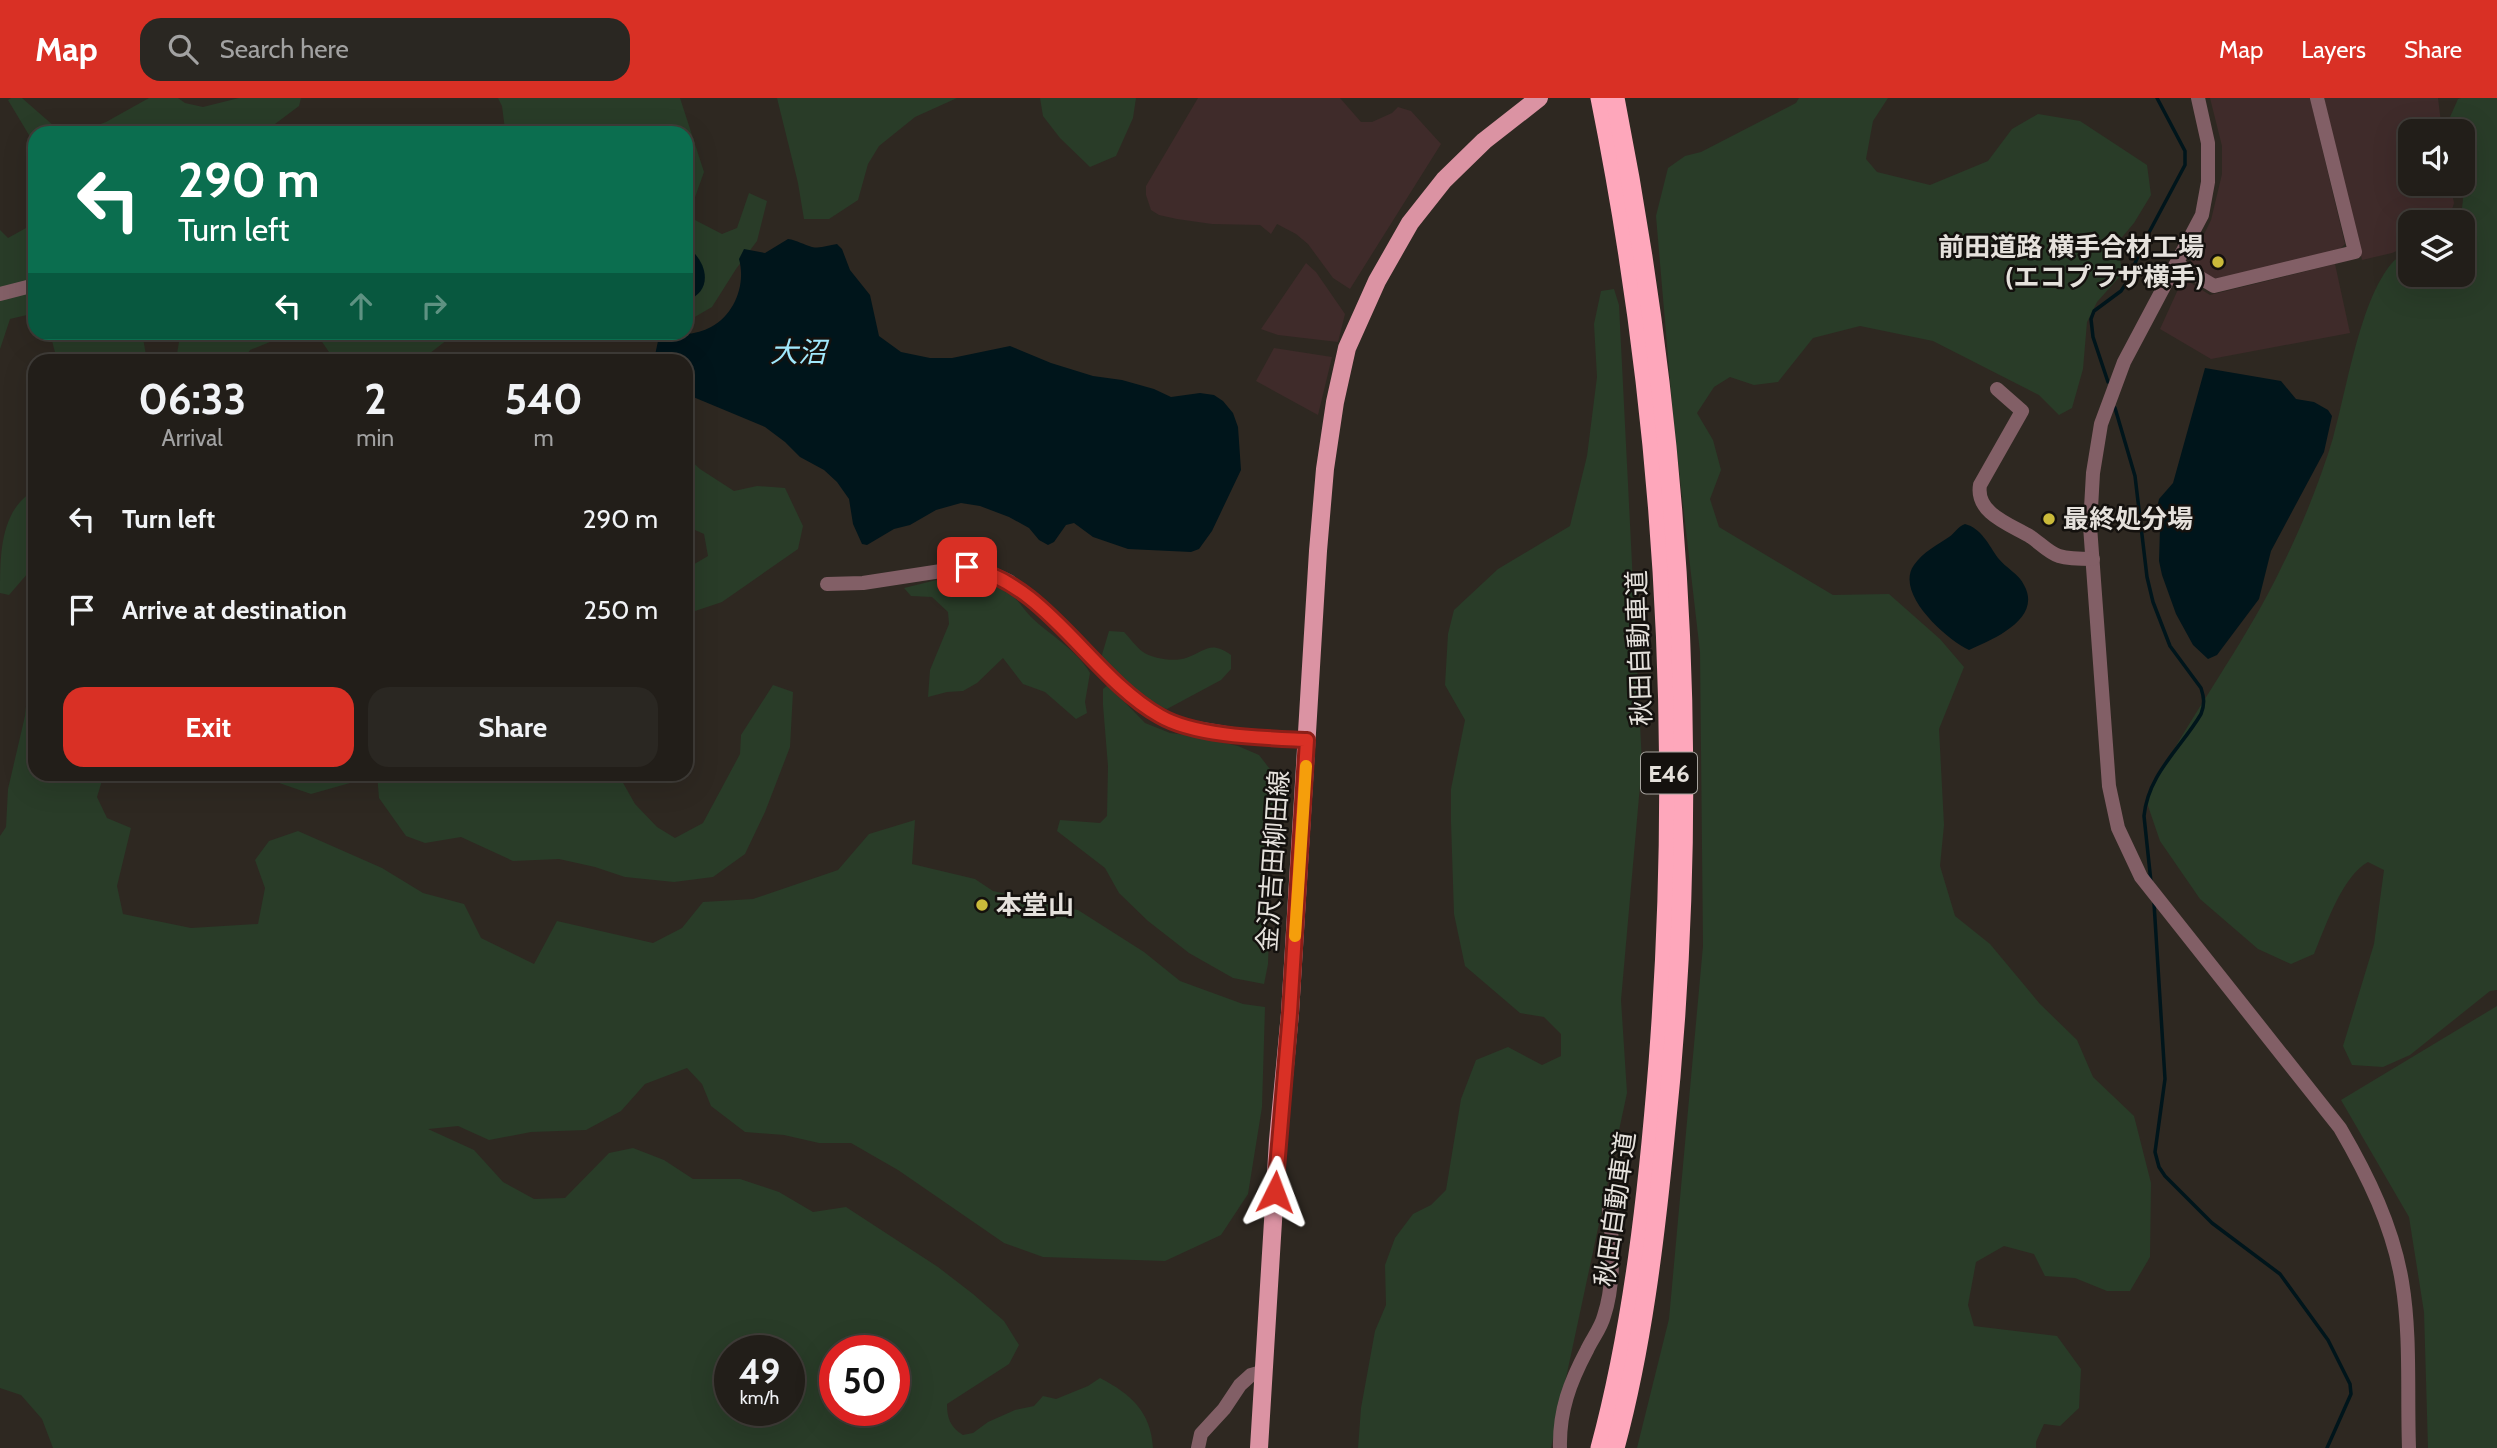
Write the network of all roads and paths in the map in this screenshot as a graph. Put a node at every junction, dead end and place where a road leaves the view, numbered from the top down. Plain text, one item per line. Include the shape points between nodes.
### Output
1 (1539, 98) edge
2 (1600, 98) edge
3 (1615, 98) edge
4 (2197, 98) edge
5 (2318, 98) edge
6 (2176, 264) junction
7 (28, 287) edge
8 (0, 294) edge
9 (1997, 389) dead end
10 (2093, 559) junction
11 (827, 584) dead end
12 (1307, 740) junction
13 (1609, 1208) dead end
14 (1265, 1371) junction
15 (1199, 1448) edge
16 (1259, 1448) edge
17 (1560, 1448) edge
18 (1600, 1448) edge
19 (1615, 1448) edge
20 (2409, 1448) edge

1 - 12 main road, 金沢吉田柳田線 via 1484,141 1444,180 1410,223 1347,348 1325,469
2 - 18 highway, 秋田自動車道 / E46 via 1629,259 1654,459 1670,776 1654,1115 1625,1328
3 - 19 highway, 秋田自動車道 / E46 via 1644,256 1668,456 1677,561 1684,777 1678,1008 1668,1116 1639,1331
4 - 6 street via 2208,143 2208,182 2202,215
5 - 6 street via 2355,253 2214,286
6 - 10 street via 2124,362 2101,424 2090,526
7 - 8 street
9 - 10 street via 2022,411 1980,485 1981,501 1997,519 2054,554
10 - 20 street via 2109,786 2118,828 2146,883 2340,1128 2375,1194 2402,1282
11 - 12 street via 967,567 987,571 1009,581 1133,697 1161,717 1238,735
12 - 14 main road, 金沢吉田柳田線
13 - 17 street via 1612,1236 1604,1317 1571,1381 1561,1415
14 - 15 street via 1240,1385 1200,1434
14 - 16 main road, 金沢吉田柳田線

